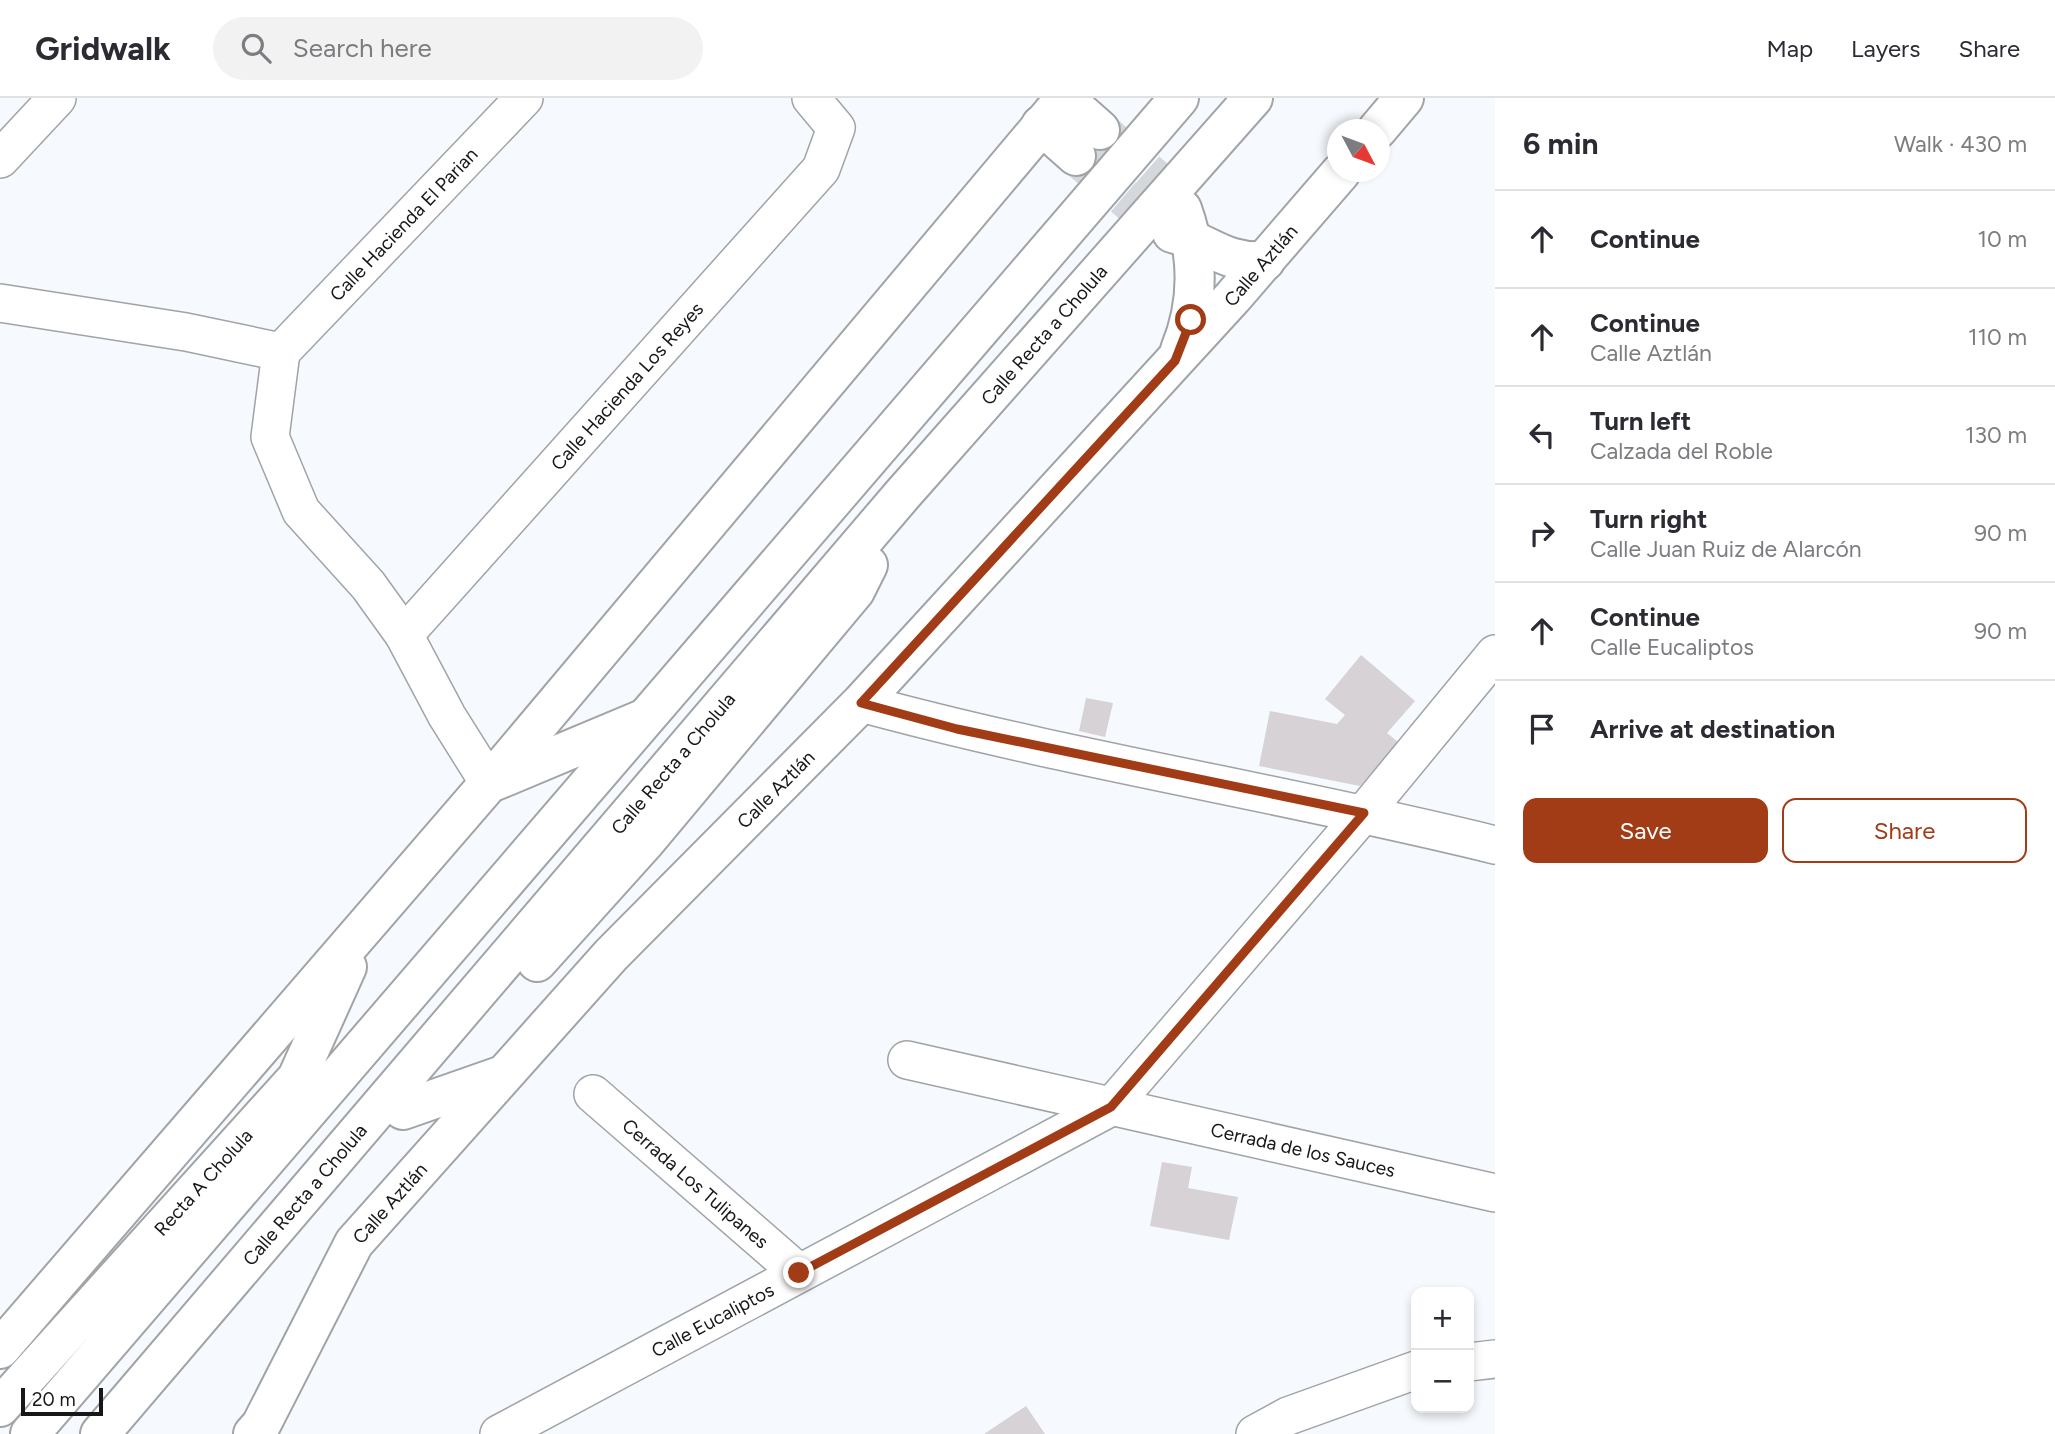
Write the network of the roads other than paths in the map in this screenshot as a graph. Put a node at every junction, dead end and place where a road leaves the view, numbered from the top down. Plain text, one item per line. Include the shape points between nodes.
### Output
1 (57, 98) edge
2 (524, 98) edge
3 (811, 98) edge
4 (1179, 98) edge
5 (1253, 98) edge
6 (1404, 98) edge
7 (1057, 107) edge
8 (1386, 119) edge
9 (1088, 143) tunnel mouth
10 (0, 159) edge
11 (1332, 182) edge
12 (1265, 261) junction
13 (0, 303) edge
14 (281, 352) junction
15 (1175, 361) junction
16 (902, 495) junction
17 (404, 635) junction
18 (1495, 654) edge
19 (861, 703) junction
20 (651, 715) junction
21 (489, 783) junction
22 (1364, 813) junction
23 (645, 842) junction
24 (1495, 845) edge
25 (363, 930) junction
26 (611, 955) junction
27 (907, 1060) dead end
28 (507, 1074) junction
29 (593, 1094) dead end
30 (1111, 1107) junction
31 (403, 1110) junction
32 (1495, 1193) edge
33 (799, 1273) junction
34 (0, 1349) edge
35 (1495, 1359) edge
36 (1474, 1361) edge
37 (1411, 1372) edge
38 (0, 1406) edge
39 (30, 1434) edge
40 (100, 1434) edge
41 (127, 1434) edge
42 (253, 1434) edge
43 (499, 1434) edge
44 (1255, 1434) edge

1 - 10 street
2 - 14 street, Calle Hacienda El Parian
3 - 17 street, Calle Hacienda Los Reyes via 836,128 821,169
4 - 20 main road
5 - 16 main road, Calle Recta a Cholula
6 - 8 main road
7 - 9 main road
7 - 21 main road
11 - 12 main road, Calle Aztlán
12 - 15 main road, Calle Aztlán
12 - 15 main road via 1236,261 1213,252 1178,226 1195,299
13 - 14 street
14 - 17 street via 270,437 301,511 368,585
15 - 19 main road, Calle Aztlán
16 - 23 main road via 855,591
16 - 40 main road, Calle Recta a Cholula
17 - 21 street
18 - 22 street
19 - 22 street via 957,729
19 - 26 main road, Calle Aztlán
20 - 21 main road
20 - 39 main road
21 - 25 main road
22 - 24 street
22 - 30 street
23 - 26 main road
23 - 31 main road
25 - 34 main road
25 - 38 main road, Recta A Cholula via 297,1078
26 - 28 main road, Calle Aztlán
27 - 30 street, Cerrada de los Sauces
28 - 31 main road
28 - 42 main road, Calle Aztlán via 354,1243
29 - 33 street, Cerrada Los Tulipanes
30 - 32 street, Cerrada de los Sauces
30 - 33 street, Calle Eucaliptos
31 - 41 main road
33 - 43 street, Calle Eucaliptos
35 - 36 street
37 - 44 street via 1288,1416

